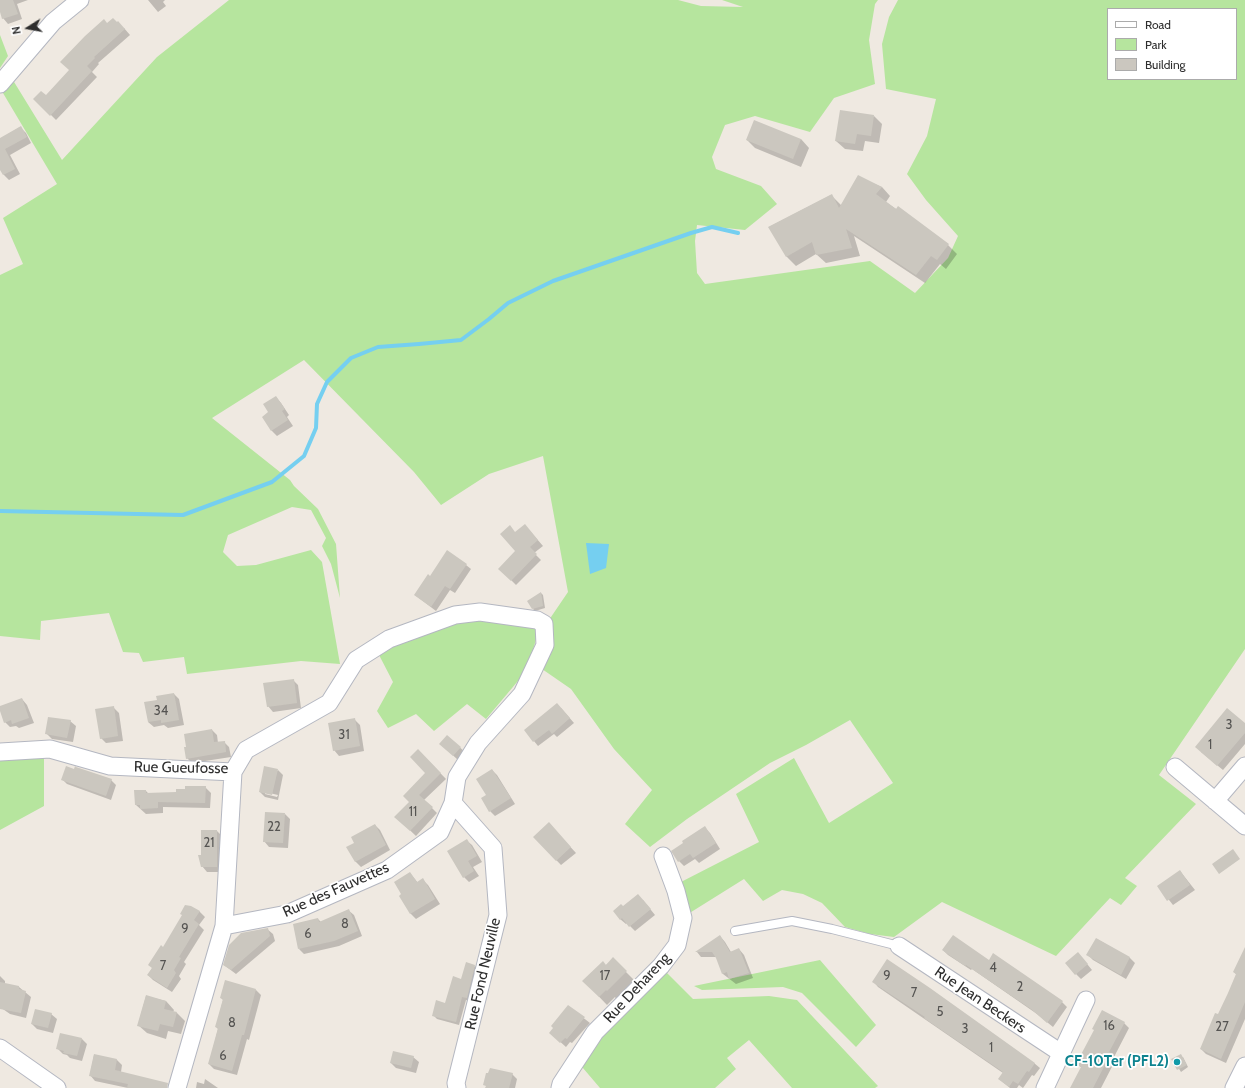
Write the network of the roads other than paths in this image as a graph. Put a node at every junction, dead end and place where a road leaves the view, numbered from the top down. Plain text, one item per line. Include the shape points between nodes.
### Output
1 (80, 0) edge
2 (0, 84) edge
3 (544, 624) joint
4 (0, 752) edge
5 (1245, 766) edge
6 (1175, 767) dead end
7 (233, 772) junction
8 (1215, 801) junction
9 (453, 802) junction
10 (1245, 826) edge
11 (663, 856) dead end
12 (224, 926) junction
13 (735, 931) dead end
14 (899, 946) joint
15 (1086, 1000) dead end
16 (0, 1048) edge
17 (1061, 1054) junction
18 (1245, 1066) edge
19 (57, 1088) edge
20 (177, 1088) edge
21 (457, 1088) edge
22 (560, 1088) edge
23 (1045, 1088) edge
24 (1234, 1088) edge

1 - 2 street via 53,22
3 - 7 street, Rue Gueufosse via 537,620 480,612 455,615 389,639 356,660 330,703 246,750
3 - 9 street, Rue des Fauvettes via 544,645 522,694 478,743 457,777
4 - 7 street, Rue Gueufosse via 50,749 110,766
5 - 8 street
6 - 8 street
7 - 12 street
8 - 10 street
9 - 12 street, Rue des Fauvettes via 440,832 387,870 287,914
9 - 21 street, Rue Fond Neuville via 493,848 498,915 456,1083
11 - 22 street, Rue Dehareng via 683,918 676,945 661,966 595,1032
12 - 20 street
13 - 14 lane via 792,921
14 - 17 street, Rue Jean Beckers
15 - 17 street
16 - 19 street
17 - 23 street
18 - 24 street

